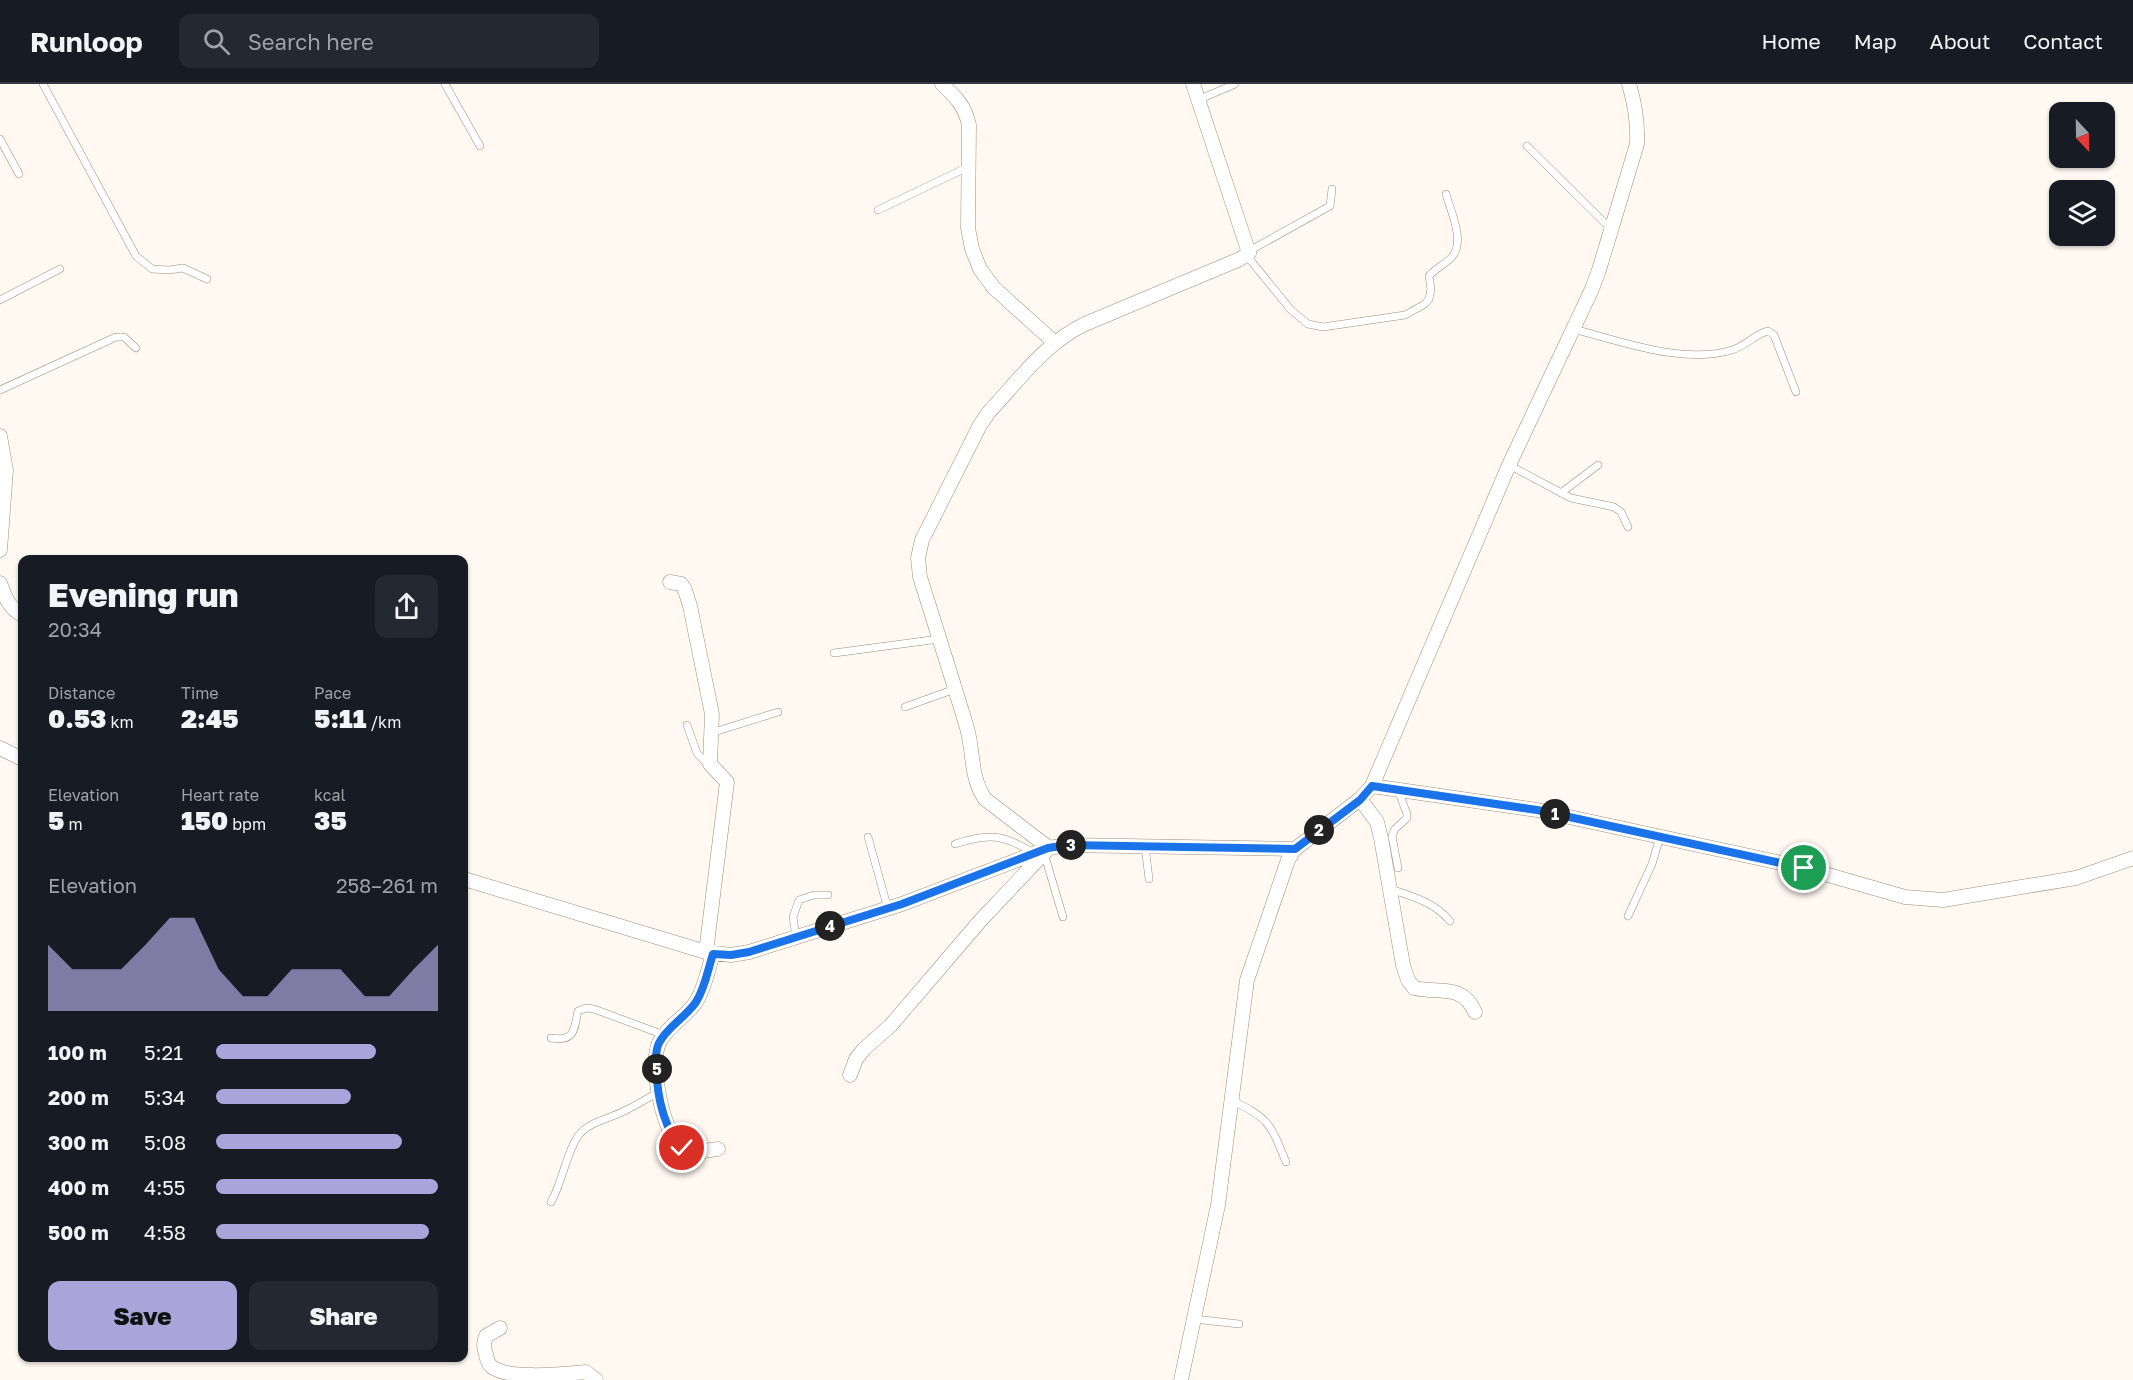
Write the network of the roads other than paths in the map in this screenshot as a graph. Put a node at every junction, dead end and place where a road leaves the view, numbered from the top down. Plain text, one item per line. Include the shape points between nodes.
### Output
1 (44, 84) edge
2 (445, 84) edge
3 (942, 84) edge
4 (1194, 84) edge
5 (1235, 84) edge
6 (1629, 84) edge
7 (1198, 100) junction
8 (0, 140) edge
9 (480, 146) dead end
10 (1527, 146) dead end
11 (968, 167) junction
12 (20, 174) dead end
13 (1332, 189) dead end
14 (1446, 194) dead end
15 (878, 210) dead end
16 (1611, 229) junction
17 (1248, 253) junction
18 (60, 268) dead end
19 (207, 279) dead end
20 (0, 300) edge
21 (1573, 329) junction
22 (1054, 342) junction
23 (136, 348) dead end
24 (0, 390) edge
25 (1796, 392) dead end
26 (1, 444) edge
27 (1509, 465) junction
28 (1598, 465) dead end
29 (1561, 493) junction
30 (1628, 527) dead end
31 (0, 550) edge
32 (670, 582) dead end
33 (0, 583) edge
34 (18, 613) edge
35 (939, 639) junction
36 (834, 653) dead end
37 (955, 689) junction
38 (905, 707) dead end
39 (778, 712) dead end
40 (687, 725) dead end
41 (711, 733) junction
42 (0, 748) edge
43 (18, 757) edge
44 (713, 768) junction
45 (1372, 786) junction
46 (1398, 789) junction
47 (1360, 800) junction
48 (868, 837) dead end
49 (1660, 837) junction
50 (955, 844) dead end
51 (1144, 846) junction
52 (1295, 849) junction
53 (1042, 852) junction
54 (2133, 858) edge
55 (1398, 868) dead end
56 (1149, 879) dead end
57 (468, 880) edge
58 (1390, 889) junction
59 (828, 895) dead end
60 (888, 909) junction
61 (1628, 916) dead end
62 (1063, 917) dead end
63 (1450, 921) dead end
64 (796, 937) junction
65 (709, 953) junction
66 (1475, 1012) dead end
67 (664, 1035) junction
68 (551, 1038) dead end
69 (850, 1075) dead end
70 (657, 1093) junction
71 (1231, 1100) junction
72 (718, 1149) dead end
73 (1286, 1162) dead end
74 (551, 1202) dead end
75 (1194, 1319) junction
76 (1239, 1324) dead end
77 (500, 1328) dead end
78 (596, 1380) edge
79 (1181, 1380) edge

1 - 19 lane via 136,255 152,268 183,268
2 - 9 lane
3 - 11 street via 966,111
4 - 7 street
5 - 7 lane
6 - 16 street via 1638,125 1637,144
7 - 17 street
8 - 12 lane
10 - 16 lane
11 - 15 lane
11 - 22 street via 968,228 980,269 994,288
13 - 17 lane via 1330,206
14 - 17 lane via 1458,249 1429,276 1431,289 1425,304 1405,315 1323,327 1308,324 1291,310
16 - 21 street via 1599,270
17 - 22 street via 1067,332
18 - 20 lane
21 - 25 lane via 1692,355 1731,351 1768,331 1774,335
21 - 27 street
22 - 35 street via 980,425 922,540 918,558 920,577
23 - 24 lane via 124,337 116,337
26 - 31 street via 6,470
27 - 29 lane
27 - 45 street
28 - 29 lane
29 - 30 lane via 1614,507
32 - 41 street via 681,584 690,606 712,714
33 - 34 street via 6,599
35 - 36 lane
35 - 37 street
37 - 38 lane
37 - 53 street via 968,731 978,788
39 - 41 lane
40 - 44 lane via 696,753
41 - 44 street via 709,758
42 - 43 street
44 - 65 street via 725,778 728,788
45 - 46 street
45 - 47 street
46 - 49 street via 1537,810
46 - 55 lane via 1407,814 1392,836
47 - 52 street
47 - 58 street via 1377,822
48 - 60 lane
49 - 54 street via 1804,868 1924,900 2076,878
49 - 61 lane
50 - 53 lane via 995,836
51 - 52 street
51 - 53 street via 1067,845
51 - 56 lane
52 - 71 street via 1247,980
53 - 60 street
53 - 62 lane
53 - 69 street via 891,1025 864,1049
57 - 65 street
58 - 63 lane via 1432,905
58 - 66 street via 1408,980 1414,988 1462,994
59 - 64 lane via 799,900 793,917
60 - 64 street
64 - 65 street via 749,952
65 - 67 street via 696,1001
67 - 68 lane via 585,1008 578,1011 570,1036
67 - 70 street via 656,1052
70 - 72 street via 675,1142 690,1152
70 - 74 lane via 587,1127 579,1135
71 - 73 lane via 1267,1122
71 - 75 street via 1218,1205
75 - 76 lane
75 - 79 street
77 - 78 street via 486,1336 483,1344 494,1369 524,1376 586,1372

